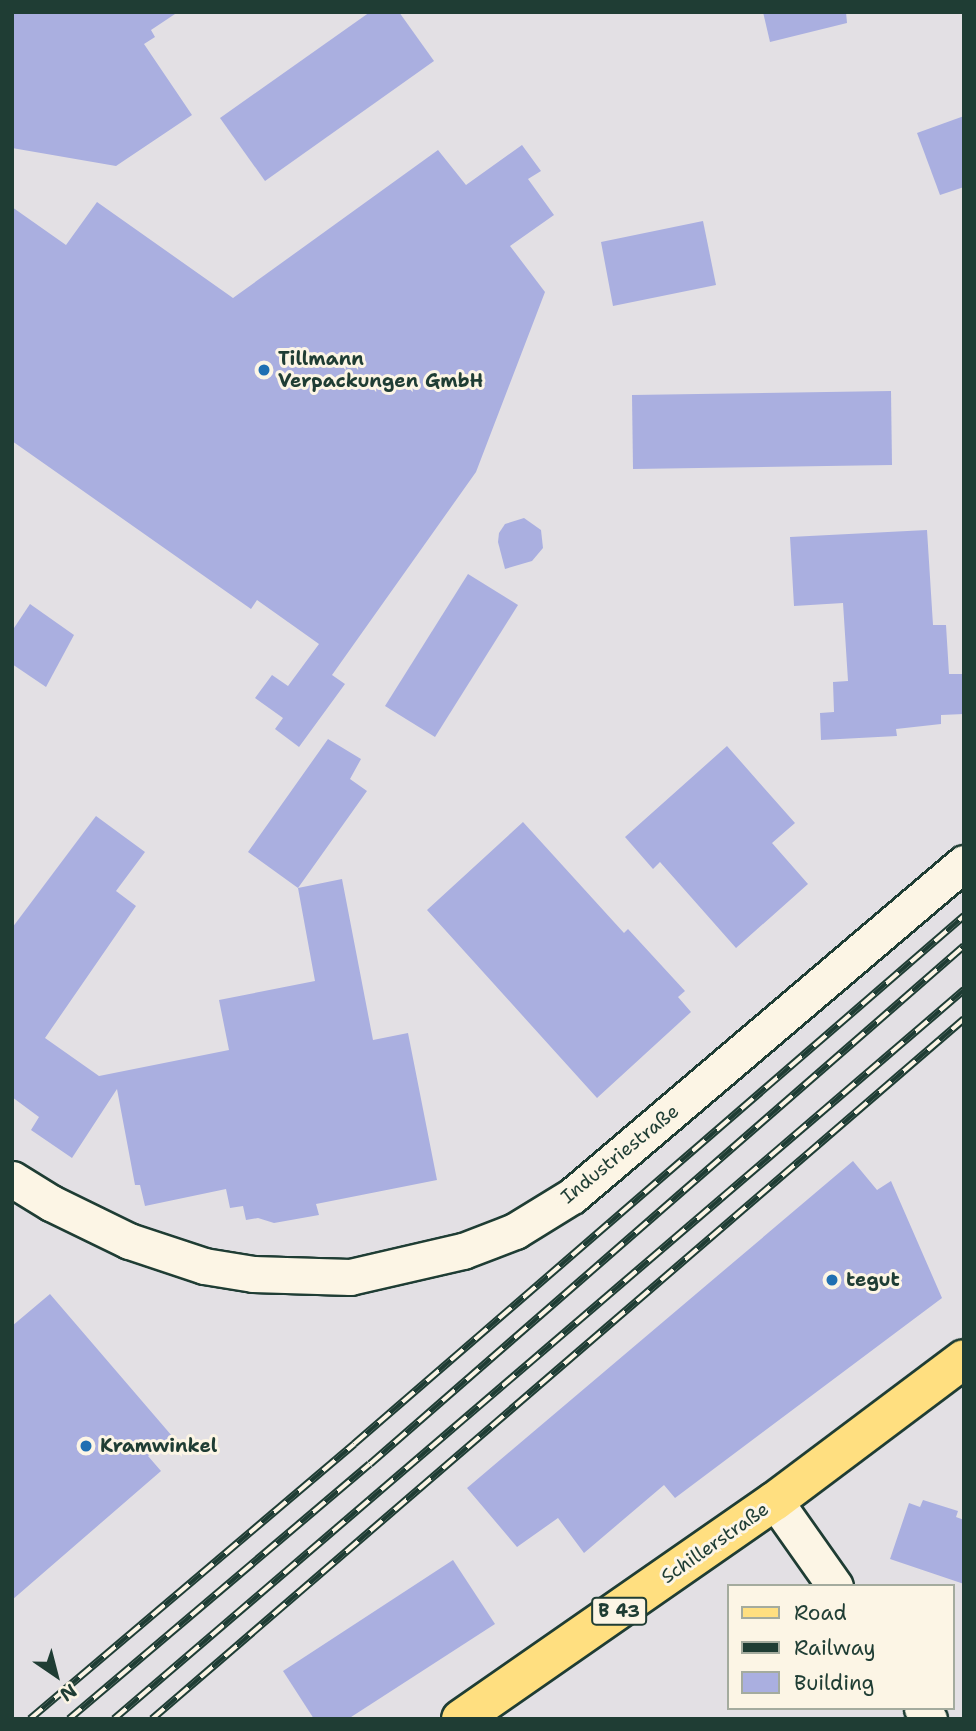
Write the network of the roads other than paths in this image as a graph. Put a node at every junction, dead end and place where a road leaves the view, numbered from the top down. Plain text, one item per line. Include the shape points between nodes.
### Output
1 (964, 863) edge
2 (12, 1179) edge
3 (964, 1359) edge
4 (775, 1501) junction
5 (834, 1584) edge
6 (461, 1719) edge

1 - 2 street, Industriestraße via 572,1196 515,1231 463,1251 350,1278 253,1274 204,1266 128,1241
3 - 4 main road, Schillerstraße / B 43
4 - 5 street
4 - 6 main road, Schillerstraße / B 43

